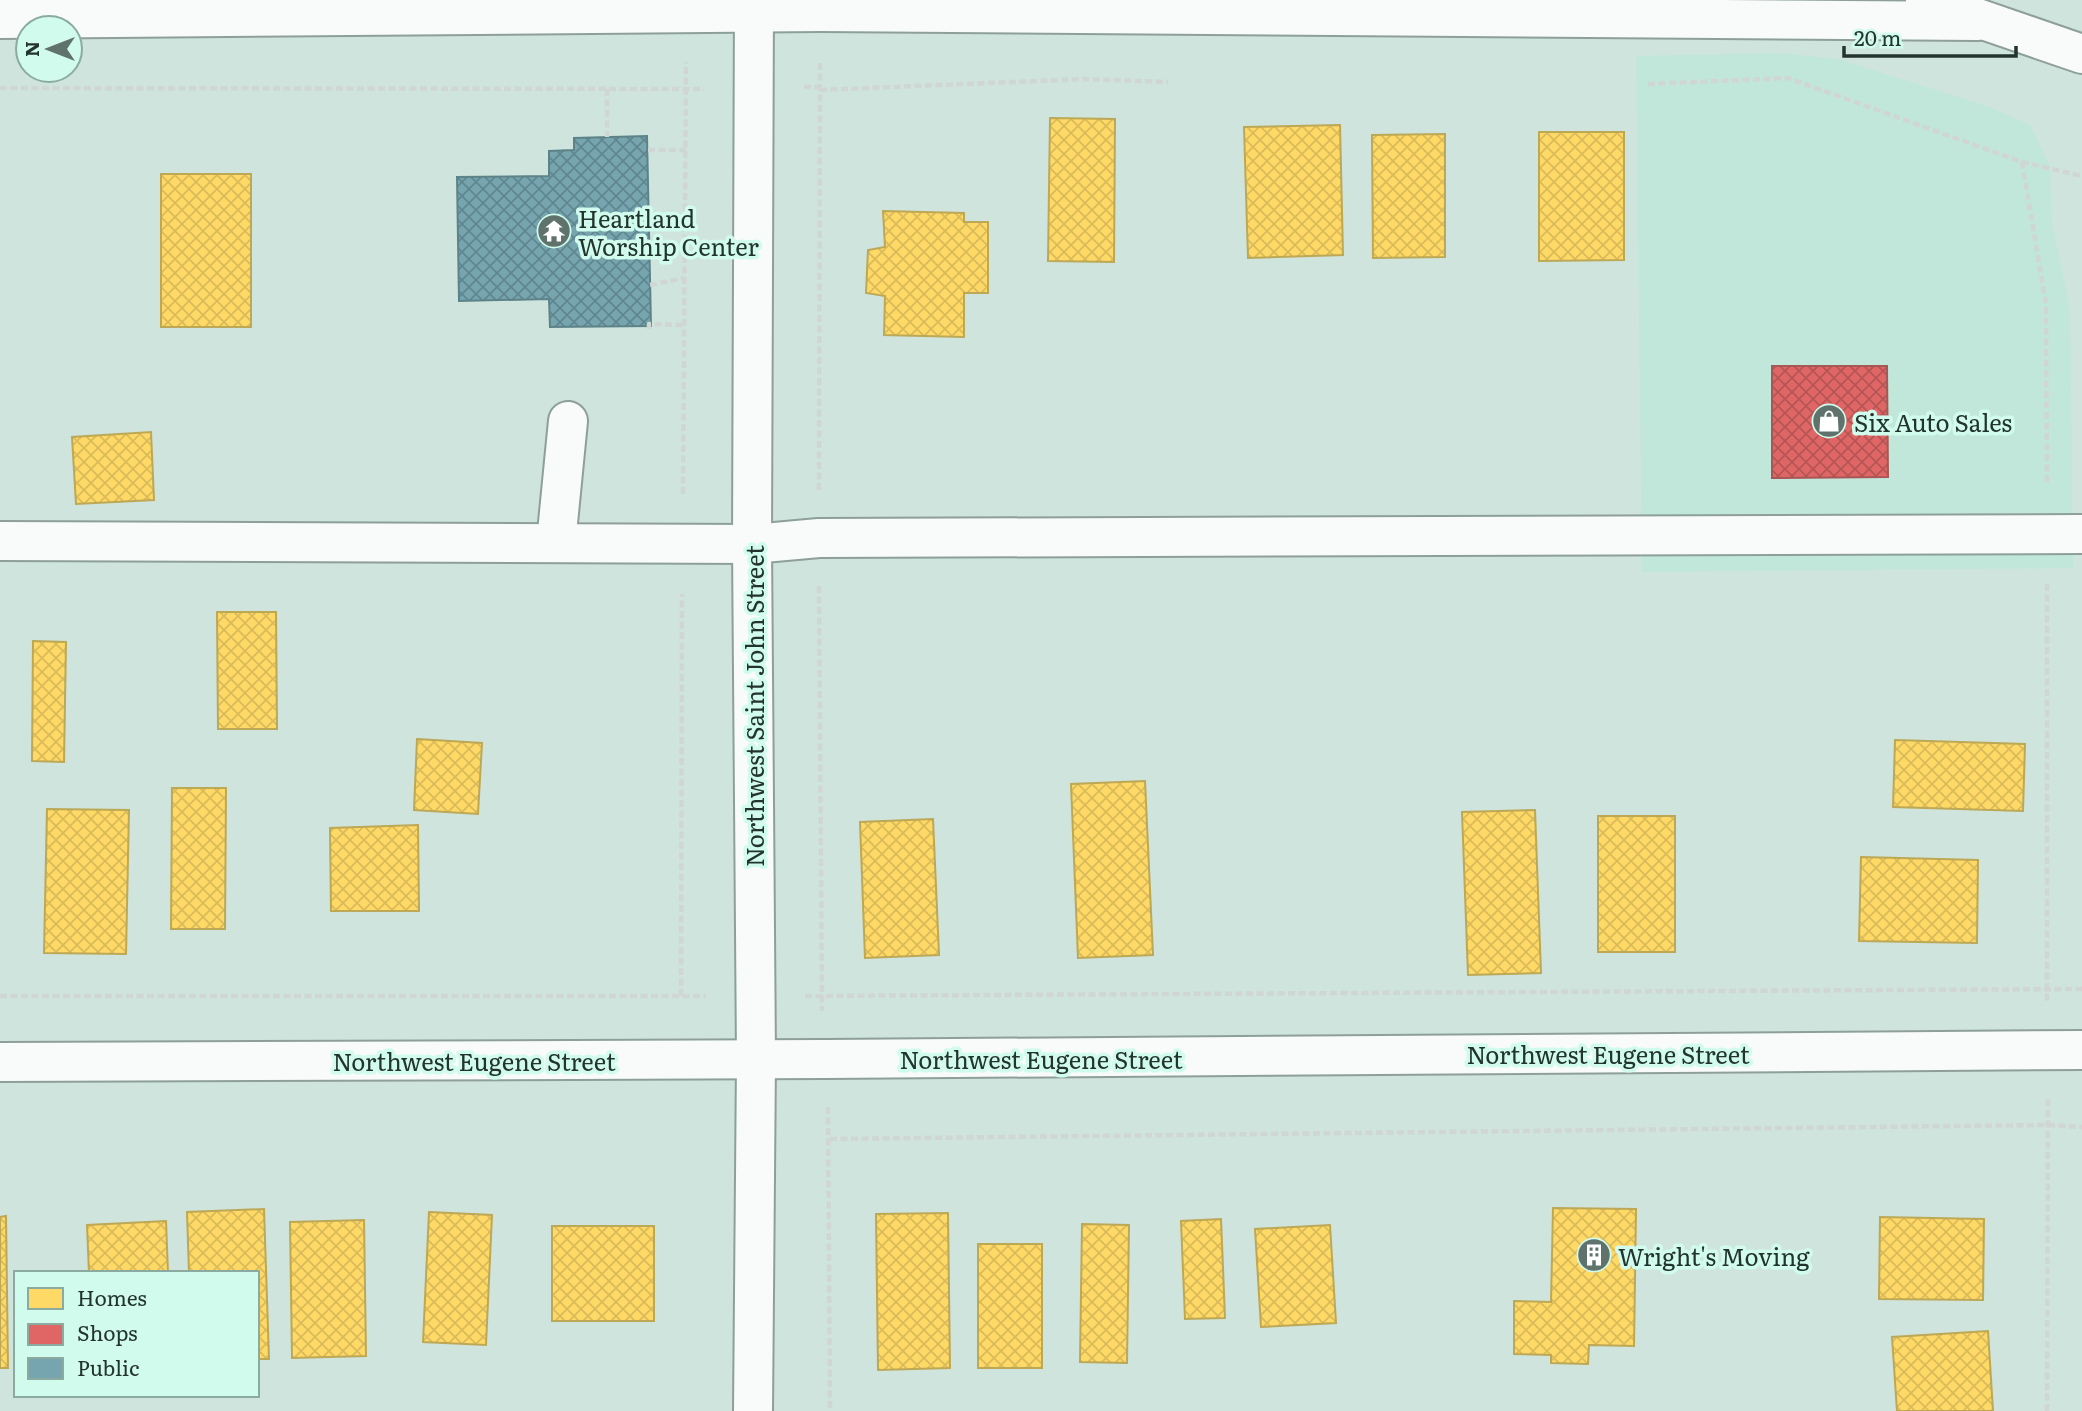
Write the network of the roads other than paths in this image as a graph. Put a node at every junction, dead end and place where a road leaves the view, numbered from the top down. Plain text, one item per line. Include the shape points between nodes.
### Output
1 (1925, 0) edge
2 (755, 6) edge
3 (0, 19) edge
4 (1987, 21) junction
5 (2082, 54) edge
6 (568, 421) dead end
7 (2065, 534) edge
8 (0, 541) edge
9 (556, 543) junction
10 (752, 544) junction
11 (2066, 1050) edge
12 (757, 1059) junction
13 (0, 1062) edge
14 (753, 1411) edge

1 - 4 street
2 - 3 street
2 - 4 street via 821,12
2 - 10 street, Northwest Saint John Street
4 - 5 street
6 - 9 street
7 - 10 street via 819,538
8 - 9 street
9 - 10 street
10 - 12 street, Northwest Saint John Street
11 - 12 street, Northwest Eugene Street
12 - 13 street, Northwest Eugene Street
12 - 14 street, Northwest Saint John Street

